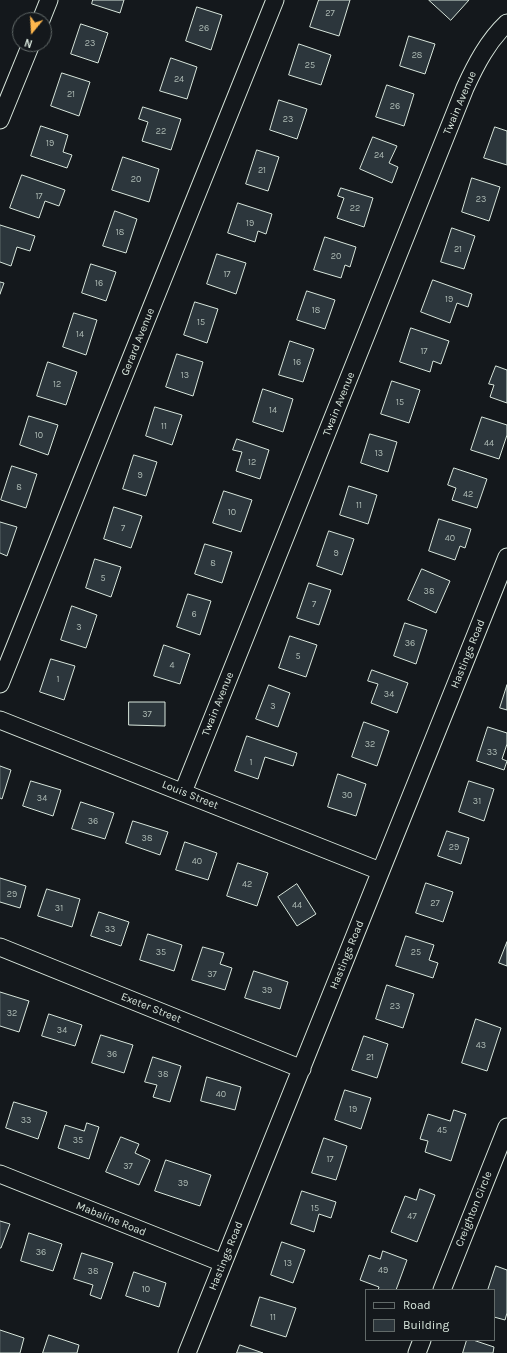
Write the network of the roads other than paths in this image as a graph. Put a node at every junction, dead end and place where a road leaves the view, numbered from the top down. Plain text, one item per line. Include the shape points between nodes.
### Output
1 (49, 0) edge
2 (275, 0) edge
3 (44, 12) edge
4 (507, 23) edge
5 (28, 52) edge
6 (0, 120) edge
7 (507, 557) edge
8 (0, 684) edge
9 (0, 720) edge
10 (183, 792) junction
11 (380, 871) junction
12 (0, 947) edge
13 (302, 1069) junction
14 (507, 1127) edge
15 (0, 1174) edge
16 (223, 1263) junction
17 (442, 1289) edge
18 (422, 1341) edge
19 (187, 1353) edge
20 (417, 1353) edge

1 - 3 street
2 - 8 street, Gerard Avenue
4 - 10 street, Twain Avenue via 478,60 465,88
5 - 6 street
7 - 11 street, Hastings Road
9 - 10 street, Louis Street
10 - 11 street, Louis Street
11 - 13 street, Hastings Road
12 - 13 street, Exeter Street
13 - 16 street, Hastings Road
14 - 17 street, Creighton Circle
15 - 16 street, Mabaline Road
16 - 19 street, Hastings Road
18 - 20 street

